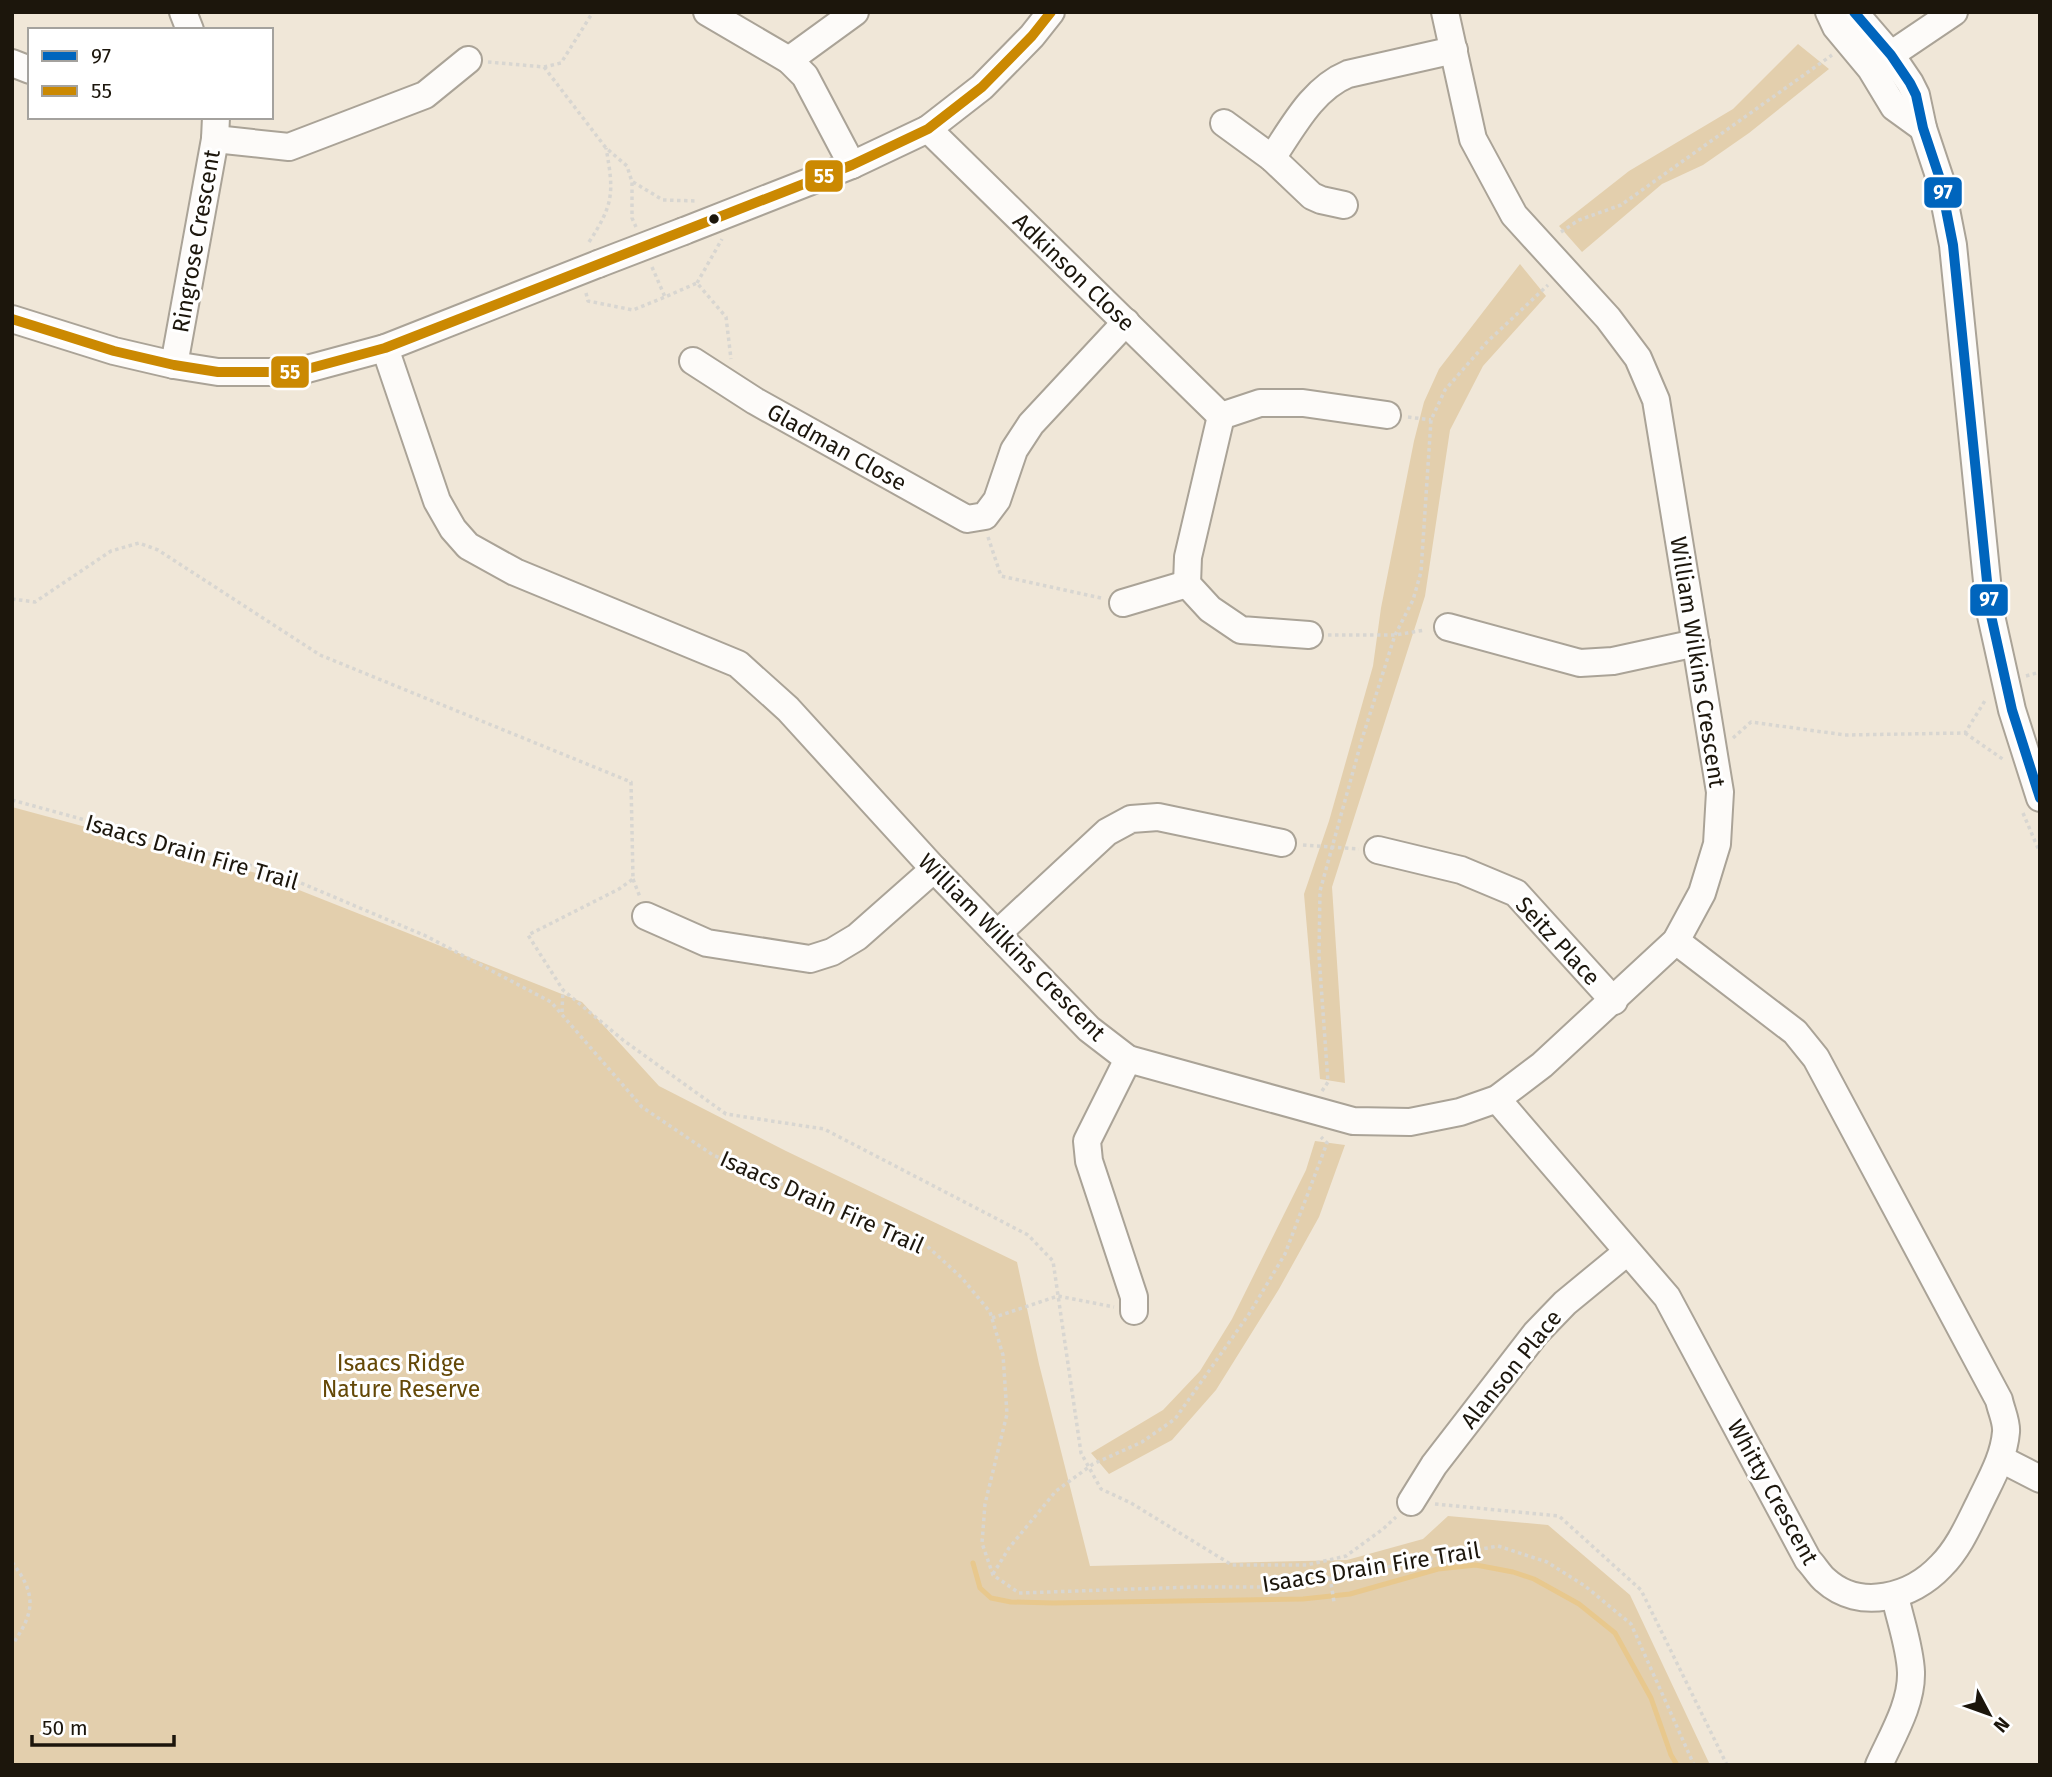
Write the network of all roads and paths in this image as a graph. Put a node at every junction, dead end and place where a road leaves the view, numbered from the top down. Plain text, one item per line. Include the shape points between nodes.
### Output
1 (593, 12) edge
2 (708, 12) edge
3 (855, 12) edge
4 (1051, 12) edge
5 (1445, 12) edge
6 (1954, 12) edge
7 (1839, 25) edge
8 (1454, 50) junction
9 (468, 60) joint
10 (789, 60) junction
11 (1881, 62) junction
12 (1224, 124) dead end
13 (216, 128) edge
14 (928, 129) junction
15 (606, 148) dead end
16 (1272, 158) junction
17 (852, 165) junction
18 (612, 199) dead end
19 (1344, 205) dead end
20 (1551, 261) junction
21 (12, 319) edge
22 (1126, 322) junction
23 (385, 348) junction
24 (693, 362) dead end
25 (174, 365) junction
26 (1387, 415) dead end
27 (1220, 416) junction
28 (986, 525) junction
29 (1187, 584) junction
30 (12, 599) edge
31 (1124, 603) joint
32 (1448, 627) joint
33 (1309, 635) joint
34 (1395, 635) junction
35 (1696, 643) junction
36 (2040, 672) edge
37 (2006, 685) junction
38 (1965, 733) junction
39 (1725, 746) dead end
40 (2006, 762) dead end
41 (2040, 798) edge
42 (12, 800) edge
43 (1282, 843) joint
44 (1331, 848) junction
45 (1378, 850) joint
46 (934, 869) junction
47 (646, 916) dead end
48 (997, 934) junction
49 (1676, 941) junction
50 (563, 990) junction
51 (1614, 1001) junction
52 (562, 1014) junction
53 (1128, 1059) junction
54 (1497, 1099) junction
55 (1317, 1111) junction
56 (1628, 1252) junction
57 (1058, 1296) junction
58 (1133, 1311) joint
59 (992, 1318) junction
60 (2001, 1459) junction
61 (1089, 1467) junction
62 (2040, 1479) edge
63 (1412, 1502) junction
64 (12, 1562) edge
65 (993, 1574) junction
66 (1330, 1577) junction
67 (1895, 1596) junction
68 (1334, 1602) dead end
69 (12, 1645) edge
70 (1694, 1765) edge
71 (1727, 1765) edge
72 (1879, 1765) edge

1 - 9 path via 561,63 544,67
2 - 10 street
3 - 10 street
4 - 14 street via 982,87
5 - 8 street, William Wilkins Crescent
6 - 11 street
7 - 11 street
7 - 20 path via 1622,205 1579,220
8 - 16 street via 1333,80 1318,92
8 - 20 street, William Wilkins Crescent via 1473,139 1514,215
9 - 13 street via 425,95 289,147
10 - 17 street via 805,76
11 - 37 street via 1916,95 1940,179 1953,245 1990,611
12 - 16 street
13 - 25 street, Ringrose Crescent
14 - 17 street
14 - 22 street, Adkinson Close
15 - 18 path
16 - 19 street via 1312,196
17 - 23 street, bridge
20 - 34 path via 1444,390 1431,420 1421,572
20 - 35 street, William Wilkins Crescent via 1608,318 1638,358 1656,400
21 - 25 street
22 - 27 street, Adkinson Close
22 - 28 street via 1031,424 1014,450
23 - 25 street via 296,372 218,372
23 - 46 street, William Wilkins Crescent via 437,501 468,545 515,572 738,664 788,709
24 - 28 street, Gladman Close via 967,519
26 - 27 street via 1303,403 1260,404
27 - 29 street via 1188,557
28 - 31 path via 1001,576
29 - 31 street
29 - 33 street via 1210,609 1241,629
30 - 50 path via 35,602 111,551 139,543 158,550 320,655 631,782 633,879 528,935
32 - 34 path
32 - 35 street via 1580,663 1613,661
33 - 34 path
34 - 44 path
35 - 49 street, William Wilkins Crescent via 1720,792 1717,844 1702,893
36 - 37 path
37 - 38 path via 1986,699
37 - 41 street
38 - 39 path via 1845,735 1751,722
38 - 40 path
42 - 52 path, Isaacs Drain Fire Trail via 275,872 426,936 551,1002
43 - 44 path
43 - 48 street via 1158,817 1131,820 1107,832
44 - 45 path
44 - 55 path via 1320,891 1319,956 1328,1082 1317,1097
45 - 51 street, Seitz Place via 1461,870 1516,893
46 - 47 street via 857,937 810,959 707,943
46 - 48 street, William Wilkins Crescent
48 - 53 street, William Wilkins Crescent via 1089,1029
49 - 51 street, William Wilkins Crescent
49 - 60 street, Whitty Crescent via 1795,1032 1816,1058 1999,1400 2006,1429
50 - 52 path
50 - 57 path via 726,1114 824,1129 1028,1235 1053,1261
51 - 54 street, William Wilkins Crescent
52 - 59 path, Isaacs Drain Fire Trail via 642,1107 713,1154 927,1245 962,1278
53 - 55 street, William Wilkins Crescent
53 - 58 street via 1087,1141 1089,1161 1134,1297
54 - 55 street, William Wilkins Crescent via 1410,1122 1353,1121
54 - 56 street, Whitty Crescent
55 - 61 path via 1310,1125 1327,1143 1285,1254 1249,1314 1175,1419 1142,1442
56 - 63 street, Alanson Place via 1536,1333 1434,1465
56 - 67 street, Whitty Crescent via 1667,1297 1808,1560 1826,1581 1848,1592 1869,1599
57 - 58 path
57 - 59 path
57 - 61 path via 1081,1453
59 - 65 path, Isaacs Drain Fire Trail via 1003,1355 1007,1414 985,1504 982,1543
60 - 62 street
60 - 67 street, Whitty Crescent via 1963,1536 1942,1566 1922,1583
61 - 63 path via 1101,1489 1233,1565 1307,1564 1346,1556
61 - 65 path via 1056,1491
63 - 71 path via 1559,1516 1641,1590
64 - 69 path via 30,1592 29,1615
65 - 66 path, Isaacs Drain Fire Trail via 1019,1593 1280,1587
66 - 68 path
66 - 70 path, Isaacs Drain Fire Trail via 1498,1546 1547,1562 1631,1624
67 - 72 street via 1911,1684

